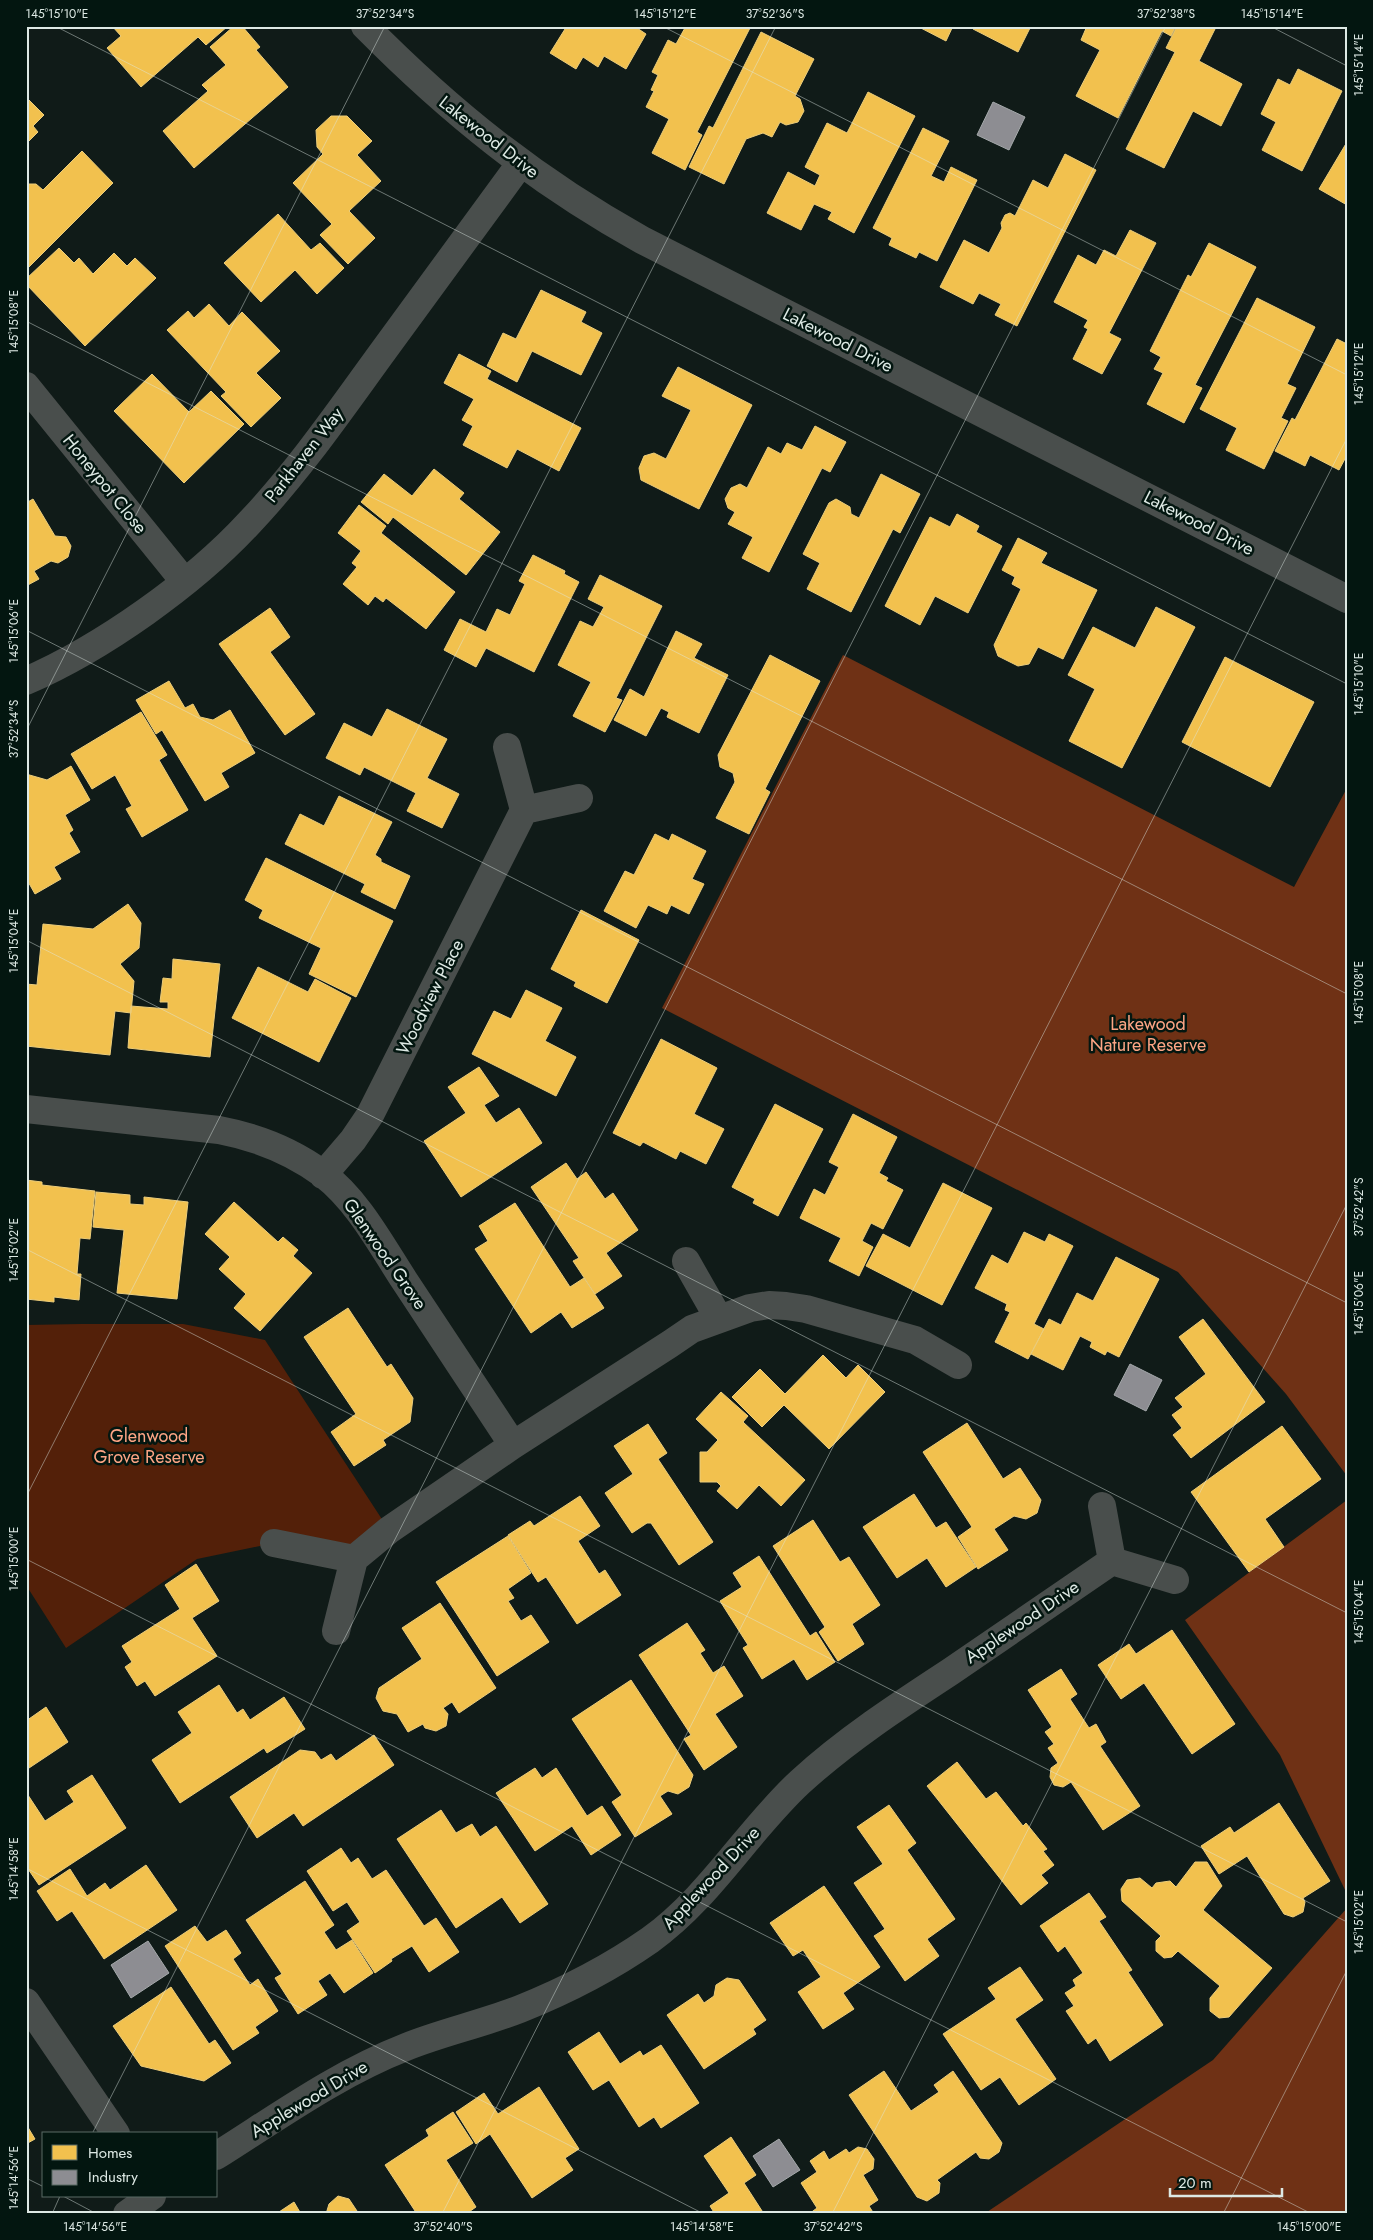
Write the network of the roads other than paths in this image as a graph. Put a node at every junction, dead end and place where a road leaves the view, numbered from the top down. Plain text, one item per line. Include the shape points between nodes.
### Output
1 (365, 26) edge
2 (520, 164) junction
3 (26, 386) edge
4 (184, 581) junction
5 (1347, 598) edge
6 (26, 681) edge
7 (506, 747) dead end
8 (579, 798) dead end
9 (524, 810) junction
10 (26, 1109) edge
11 (323, 1175) junction
12 (686, 1260) dead end
13 (719, 1318) junction
14 (958, 1365) dead end
15 (513, 1445) junction
16 (1102, 1506) dead end
17 (274, 1543) dead end
18 (354, 1559) junction
19 (1112, 1561) junction
20 (1175, 1580) dead end
21 (336, 1631) dead end
22 (26, 2002) edge
23 (115, 2132) edge
24 (218, 2155) edge
25 (149, 2198) edge
26 (126, 2214) edge

1 - 2 street, Lakewood Drive via 432,92
2 - 4 street, Parkhaven Way via 309,453 249,524
2 - 5 street, Lakewood Drive via 642,240
3 - 4 street, Honeypot Close
4 - 6 street, Parkhaven Way via 108,636
7 - 9 street
8 - 9 street
9 - 11 street, Woodview Place via 370,1115
10 - 11 street, Glenwood Grove via 243,1134 289,1154
11 - 15 street, Glenwood Grove via 342,1192 372,1231
12 - 13 street
13 - 14 street via 769,1305 806,1309 915,1340
13 - 15 street via 692,1330
15 - 18 street via 388,1530
16 - 19 street
17 - 18 street
18 - 21 street
19 - 20 street
19 - 24 street, Applewood Drive via 860,1732 800,1782 702,1892 650,1940 555,1994 518,2010 405,2047 372,2062 308,2095
22 - 23 street
25 - 26 street

